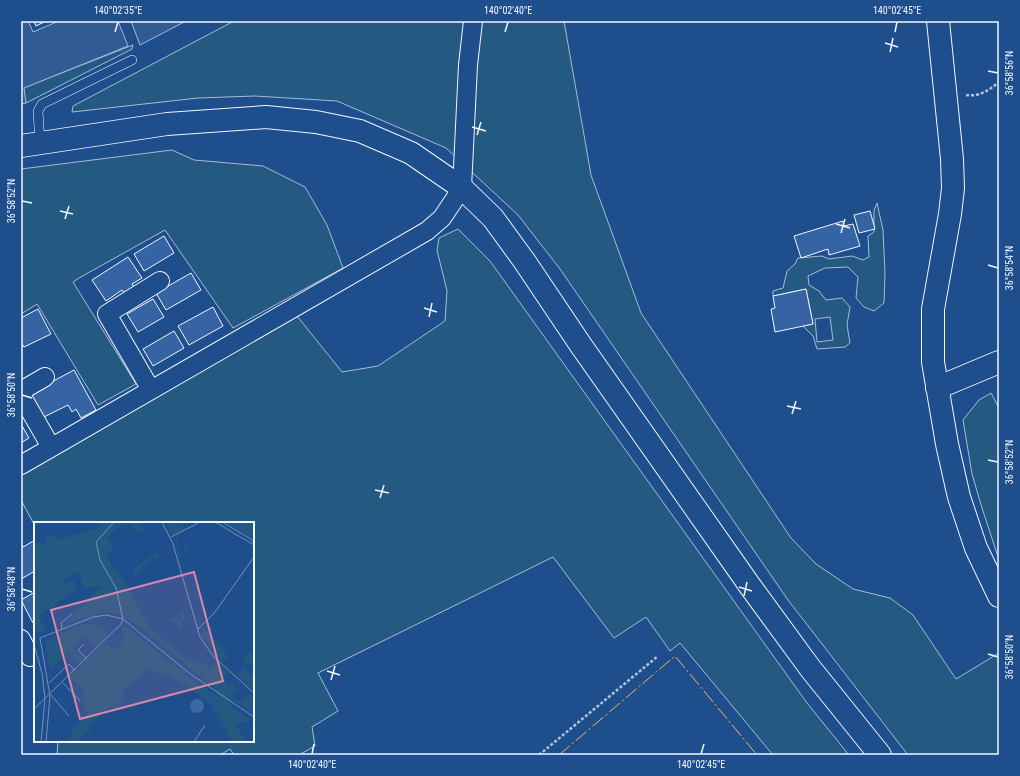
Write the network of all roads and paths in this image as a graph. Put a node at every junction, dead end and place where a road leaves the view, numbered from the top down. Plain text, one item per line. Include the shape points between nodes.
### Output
1 (473, 21) edge
2 (938, 21) edge
3 (132, 60) dead end
4 (999, 82) edge
5 (945, 90) junction
6 (30, 144) edge
7 (462, 188) junction
8 (160, 281) dead end
9 (999, 362) edge
10 (45, 378) dead end
11 (937, 388) junction
12 (151, 390) junction
13 (21, 391) edge
14 (21, 395) edge
15 (51, 447) junction
16 (21, 465) edge
17 (999, 596) edge
18 (21, 639) edge
19 (658, 656) dead end
20 (30, 657) dead end
21 (539, 755) edge
22 (880, 755) edge

1 - 7 street via 468,65
2 - 5 street
3 - 6 lane via 42,104
4 - 5 path via 979,95
5 - 11 street via 953,188 933,309 933,362
6 - 7 street via 167,124 214,120 266,117 316,122 360,131 411,153
7 - 12 street via 442,218 427,231
7 - 22 street via 493,218 750,586 810,668
8 - 12 street via 106,314
9 - 11 street
10 - 13 street
11 - 17 street via 960,497 976,548
12 - 15 street
14 - 15 street
15 - 16 street
18 - 20 street
19 - 21 path

